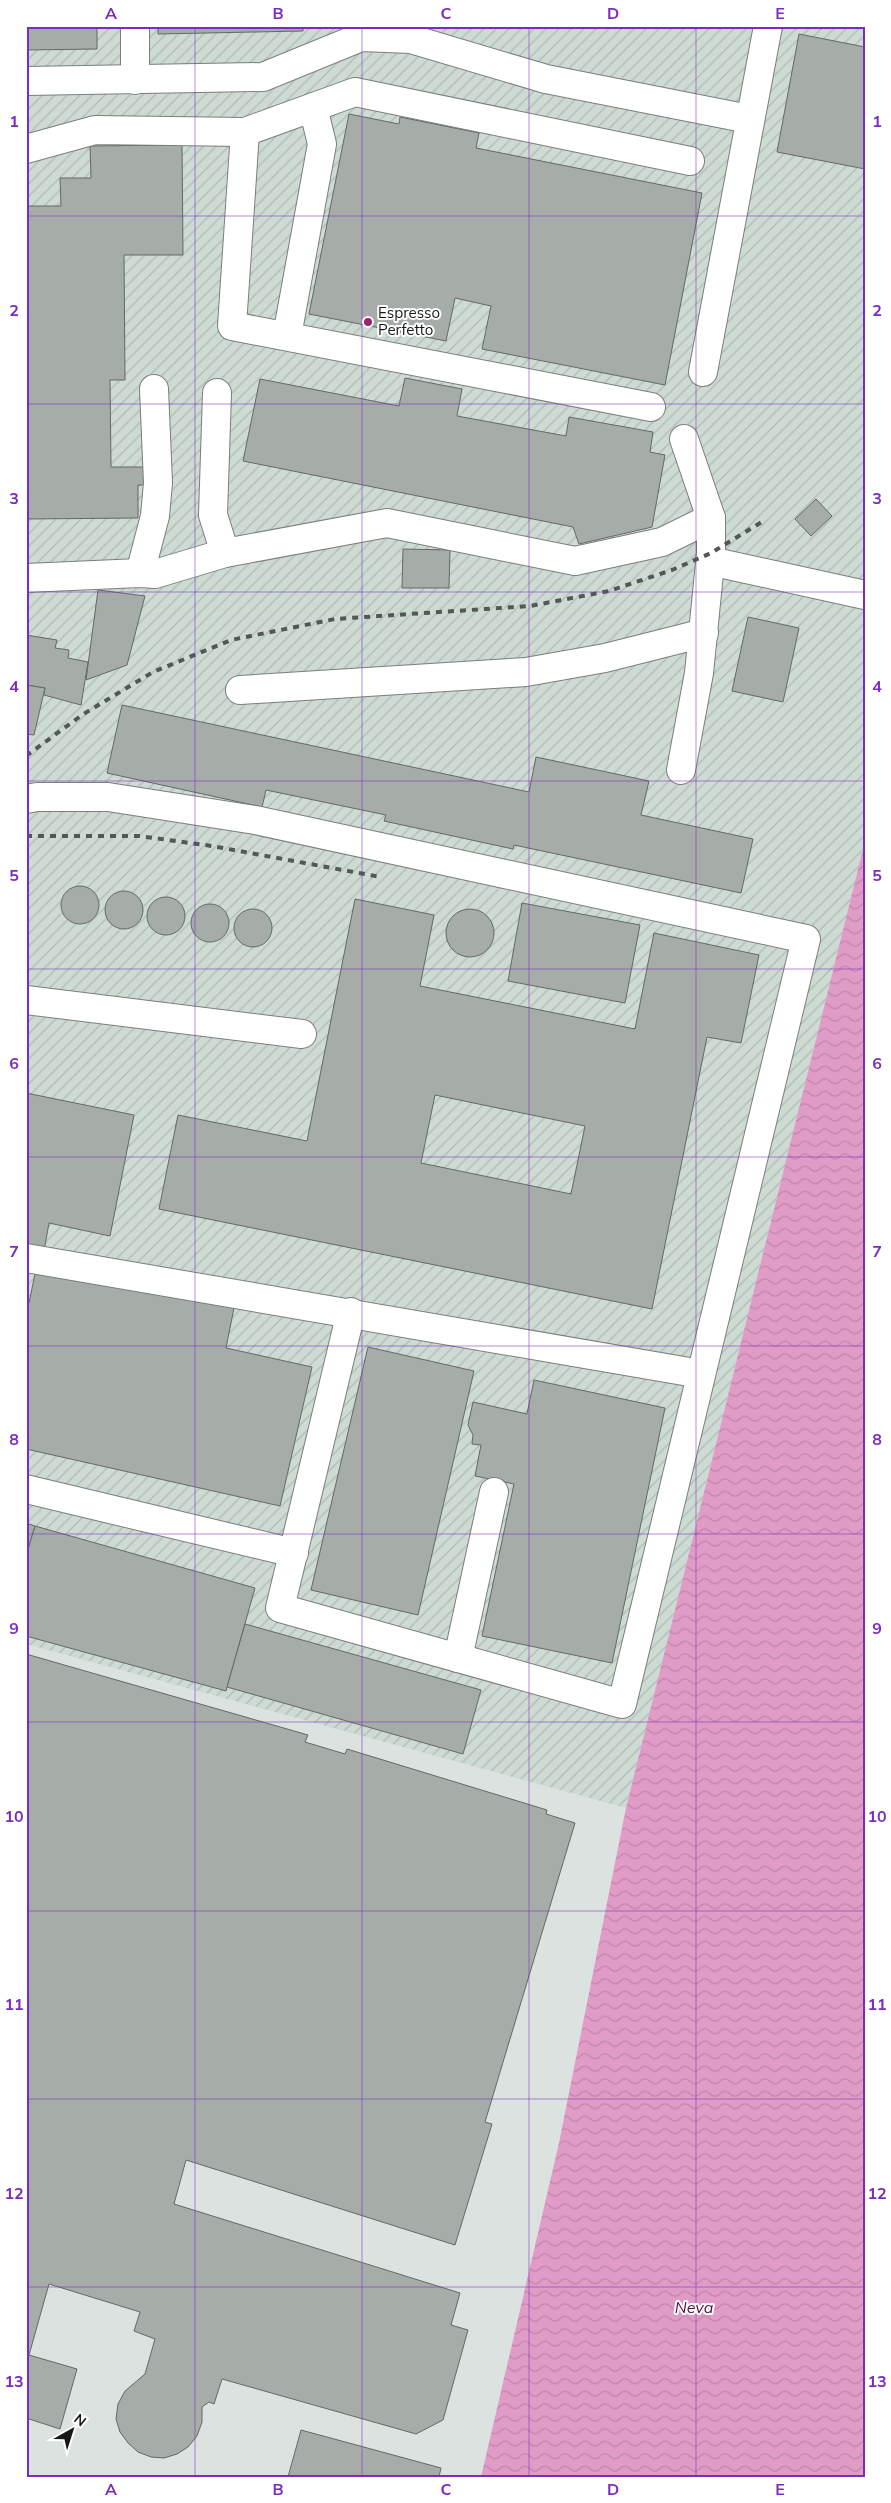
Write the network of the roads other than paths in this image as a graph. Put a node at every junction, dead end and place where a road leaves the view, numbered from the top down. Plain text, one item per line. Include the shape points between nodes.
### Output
1 (135, 26) edge
2 (768, 26) edge
3 (412, 33) edge
4 (135, 80) junction
5 (26, 81) edge
6 (313, 107) junction
7 (749, 119) junction
8 (245, 132) junction
9 (26, 149) edge
10 (690, 160) dead end
11 (288, 336) junction
12 (703, 372) dead end
13 (154, 389) dead end
14 (217, 393) dead end
15 (651, 408) dead end
16 (684, 439) dead end
17 (711, 518) junction
18 (225, 554) junction
19 (710, 561) junction
20 (140, 573) junction
21 (26, 578) edge
22 (865, 595) edge
23 (704, 633) junction
24 (240, 690) dead end
25 (680, 770) dead end
26 (26, 799) edge
27 (26, 1000) edge
28 (302, 1034) dead end
29 (26, 1258) edge
30 (351, 1312) junction
31 (701, 1374) junction
32 (26, 1489) edge
33 (494, 1492) dead end
34 (294, 1553) junction
35 (458, 1658) junction

1 - 4 lane
2 - 7 lane
3 - 4 lane via 361,37 263,77
3 - 7 lane via 546,79
4 - 5 lane
6 - 8 lane
6 - 10 lane via 355,92
6 - 11 lane via 322,144
7 - 12 lane
8 - 9 lane via 95,130
8 - 11 lane via 232,326
11 - 15 lane
13 - 20 lane via 155,516
14 - 18 lane via 213,515
16 - 17 lane
17 - 18 lane via 662,542 576,561 387,523
17 - 19 lane
18 - 20 lane via 155,574
19 - 22 lane
19 - 23 lane
20 - 21 lane
23 - 24 lane via 605,658 526,672
23 - 25 lane
26 - 31 lane via 108,797 255,820 806,938
27 - 28 lane
29 - 30 lane
30 - 31 lane
30 - 34 lane
31 - 35 lane via 622,1704
32 - 34 lane
33 - 35 lane
34 - 35 lane via 280,1608

